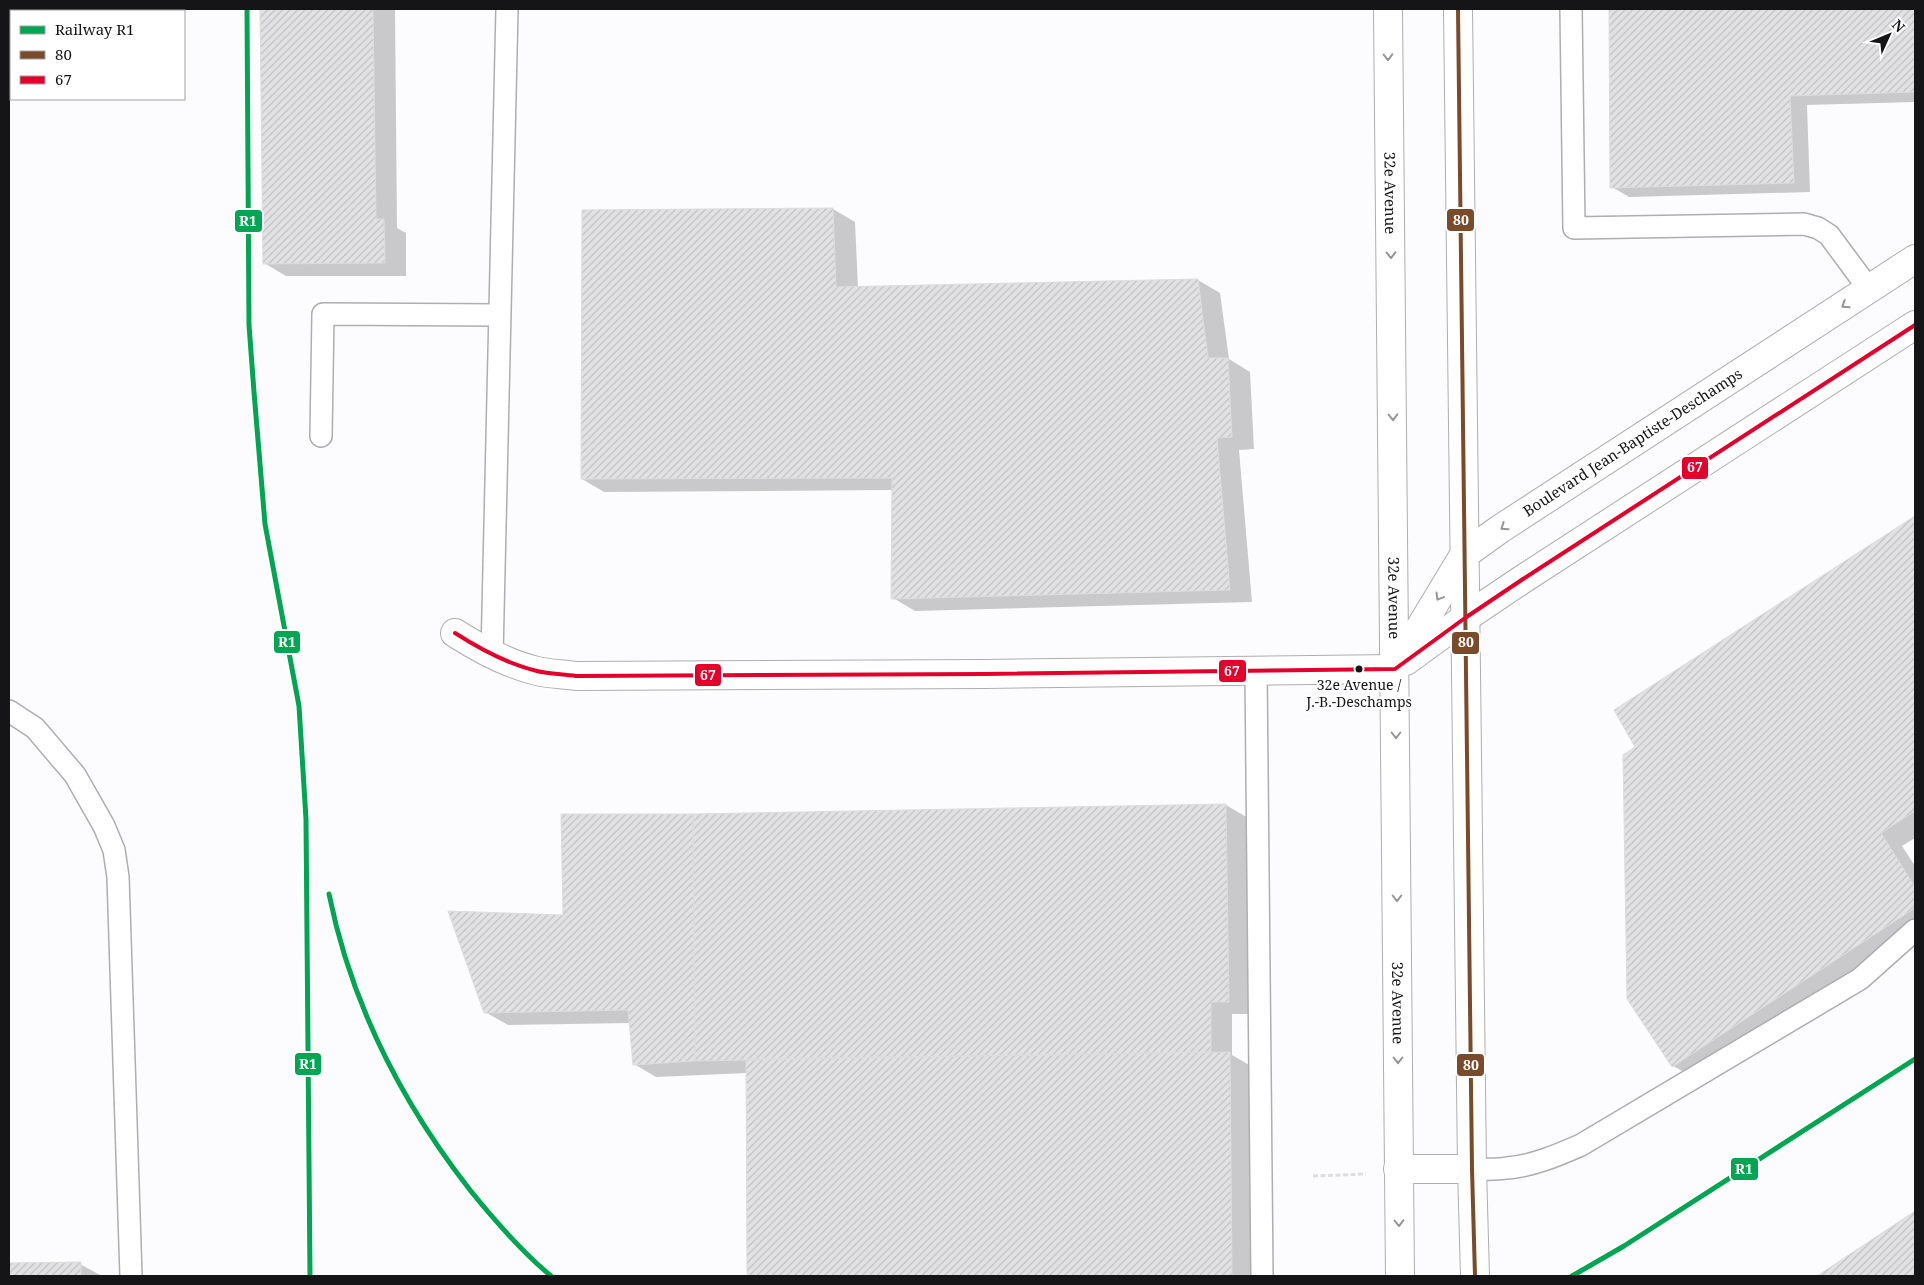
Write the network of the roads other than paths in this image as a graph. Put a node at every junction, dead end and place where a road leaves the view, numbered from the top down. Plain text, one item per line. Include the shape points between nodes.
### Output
1 (508, 9) edge
2 (1388, 9) edge
3 (1458, 9) edge
4 (1570, 9) edge
5 (1915, 259) edge
6 (1869, 289) junction
7 (499, 315) junction
8 (1915, 325) edge
9 (320, 436) dead end
10 (1464, 555) junction
11 (1465, 618) junction
12 (454, 633) dead end
13 (492, 655) junction
14 (1395, 669) junction
15 (1256, 670) junction
16 (9, 711) edge
17 (1915, 930) edge
18 (1472, 1168) junction
19 (1398, 1169) junction
20 (131, 1276) edge
21 (1262, 1276) edge
22 (1400, 1276) edge
23 (1475, 1276) edge

1 - 7 lane
2 -> 14 street, 32e Avenue
3 - 10 street
4 - 6 lane via 1574,228 1804,224 1829,235
5 - 6 street, Boulevard Jean-Baptiste-Deschamps
6 -> 10 street, Boulevard Jean-Baptiste-Deschamps
7 - 9 lane via 323,314
7 - 13 lane
8 - 11 street
10 - 11 street
10 -> 14 street, Boulevard Jean-Baptiste-Deschamps
11 - 14 street
11 - 18 street
12 - 13 street
13 - 15 street via 537,671 576,676
14 - 15 street
14 -> 19 street, 32e Avenue
15 - 21 lane
16 - 20 lane via 34,728 75,775 114,850 118,877
17 - 18 lane via 1860,979 1581,1145 1527,1165 1506,1169
18 - 19 street
18 - 23 street
19 -> 22 street, 32e Avenue

